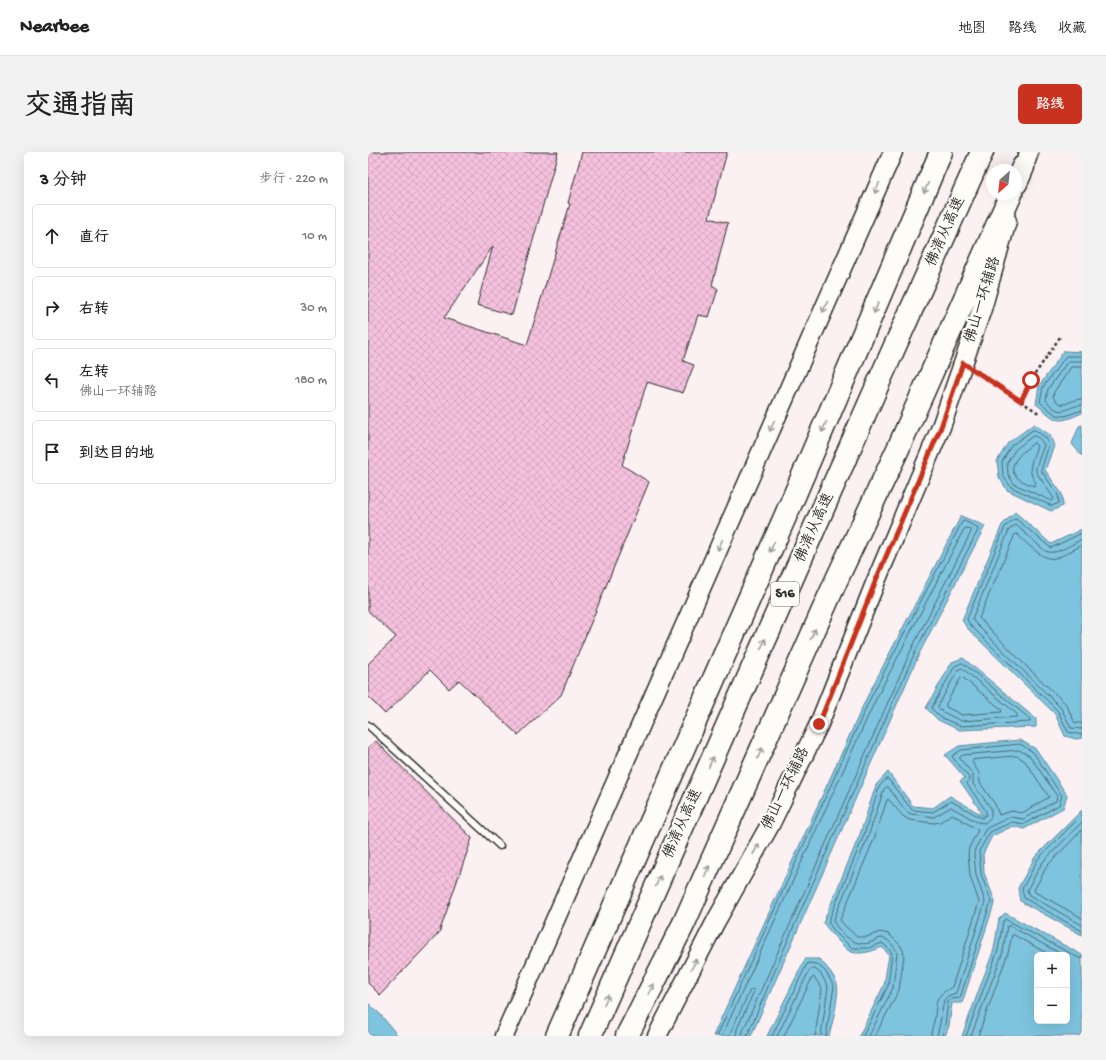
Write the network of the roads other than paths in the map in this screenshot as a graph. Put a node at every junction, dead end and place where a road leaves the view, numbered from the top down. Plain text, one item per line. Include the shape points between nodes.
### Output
1 (893, 152) edge
2 (941, 152) edge
3 (982, 152) edge
4 (1008, 200) edge
5 (1014, 200) edge
6 (368, 725) edge
7 (500, 846) dead end
8 (504, 1036) edge
9 (556, 1036) edge
10 (590, 1036) edge
11 (627, 1036) edge
12 (657, 1036) edge

1 -> 8 main road
2 -> 9 highway, 佛清从高速 / S16 via 789,508
10 -> 3 highway, 佛清从高速 / S16
11 -> 4 highway via 684,923
12 -> 5 main road, 佛山一环辅路 via 716,921 770,825 819,724 941,427 982,310
6 - 7 lane

